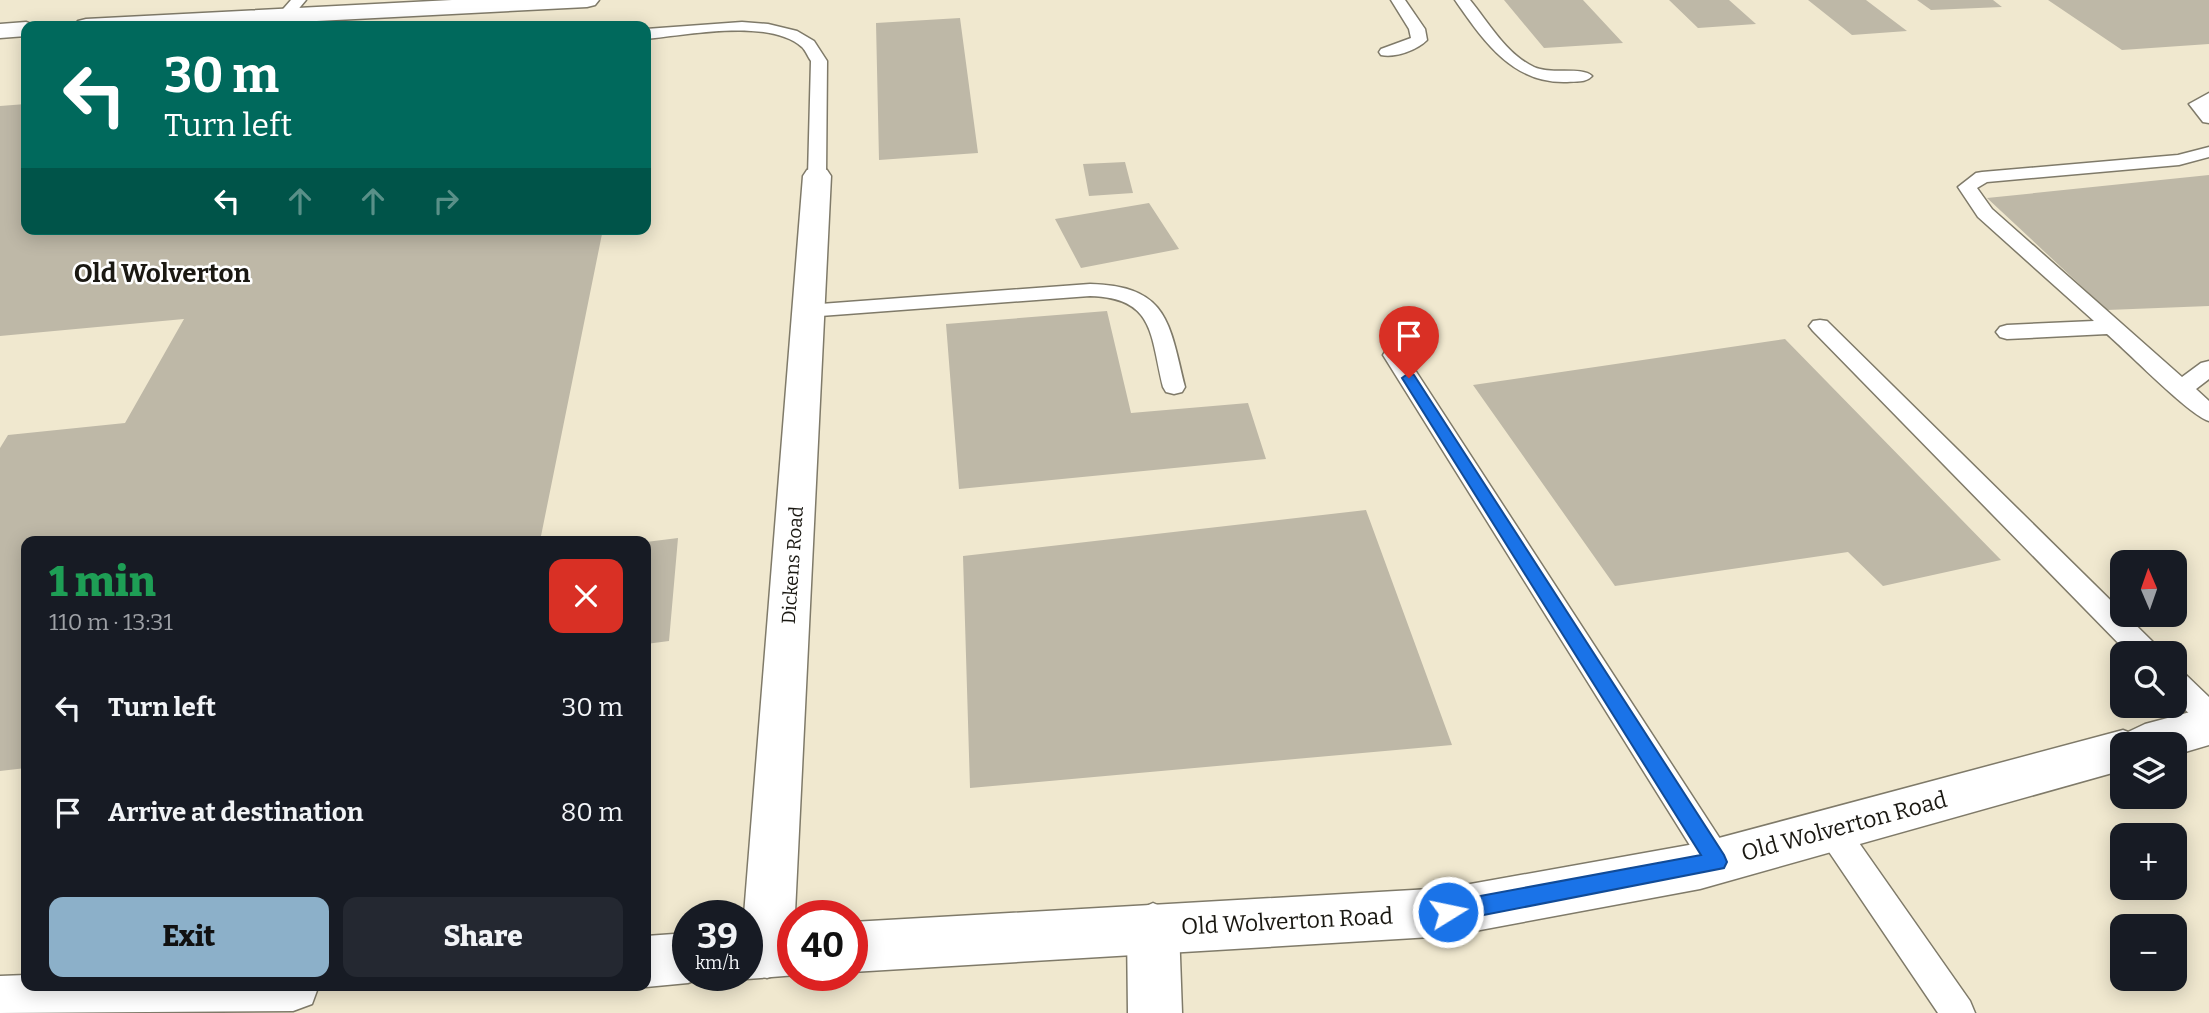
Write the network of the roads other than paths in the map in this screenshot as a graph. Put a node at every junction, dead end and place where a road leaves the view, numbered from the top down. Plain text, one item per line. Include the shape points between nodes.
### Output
1 (587, 0) edge
2 (1398, 0) edge
3 (1462, 0) edge
4 (292, 8) edge
5 (143, 21) edge
6 (21, 29) edge
7 (0, 31) edge
8 (651, 34) edge
9 (1387, 52) dead end
10 (1584, 76) dead end
11 (2209, 98) edge
12 (2209, 118) edge
13 (2209, 152) edge
14 (817, 176) joint
15 (807, 310) junction
16 (1820, 326) dead end
17 (2111, 327) junction
18 (2007, 332) dead end
19 (1394, 355) dead end
20 (2209, 368) edge
21 (1174, 387) dead end
22 (2180, 390) junction
23 (2209, 413) edge
24 (2134, 641) edge
25 (2187, 694) edge
26 (2209, 715) edge
27 (2209, 726) edge
28 (2187, 732) edge
29 (2110, 754) edge
30 (1832, 830) junction
31 (1717, 862) junction
32 (1153, 928) junction
33 (868, 946) edge
34 (769, 953) edge
35 (672, 959) edge
36 (651, 961) edge
37 (195, 991) edge
38 (0, 1003) edge
39 (1155, 1013) edge
40 (1958, 1013) edge

1 - 4 street
2 - 9 lane via 1419,40
3 - 10 lane via 1524,69 1543,77
4 - 5 street
6 - 7 street
8 - 14 lane via 747,27 781,31 813,47 820,61
11 - 12 lane via 2197,104
13 - 17 lane via 2179,160 1982,177 1967,187 1985,213
14 - 15 street, Dickens Road
15 - 21 lane via 1119,291 1150,308
15 - 34 street, Dickens Road
16 - 24 lane
17 - 18 lane
17 - 22 lane
19 - 31 lane
20 - 22 lane
22 - 23 lane
25 - 26 lane
27 - 28 street
29 - 30 street, Old Wolverton Road
30 - 31 street, Old Wolverton Road
30 - 40 lane
31 - 32 street, Old Wolverton Road via 1448,912
32 - 33 street, Old Wolverton Road
32 - 39 street
35 - 36 street
37 - 38 street

